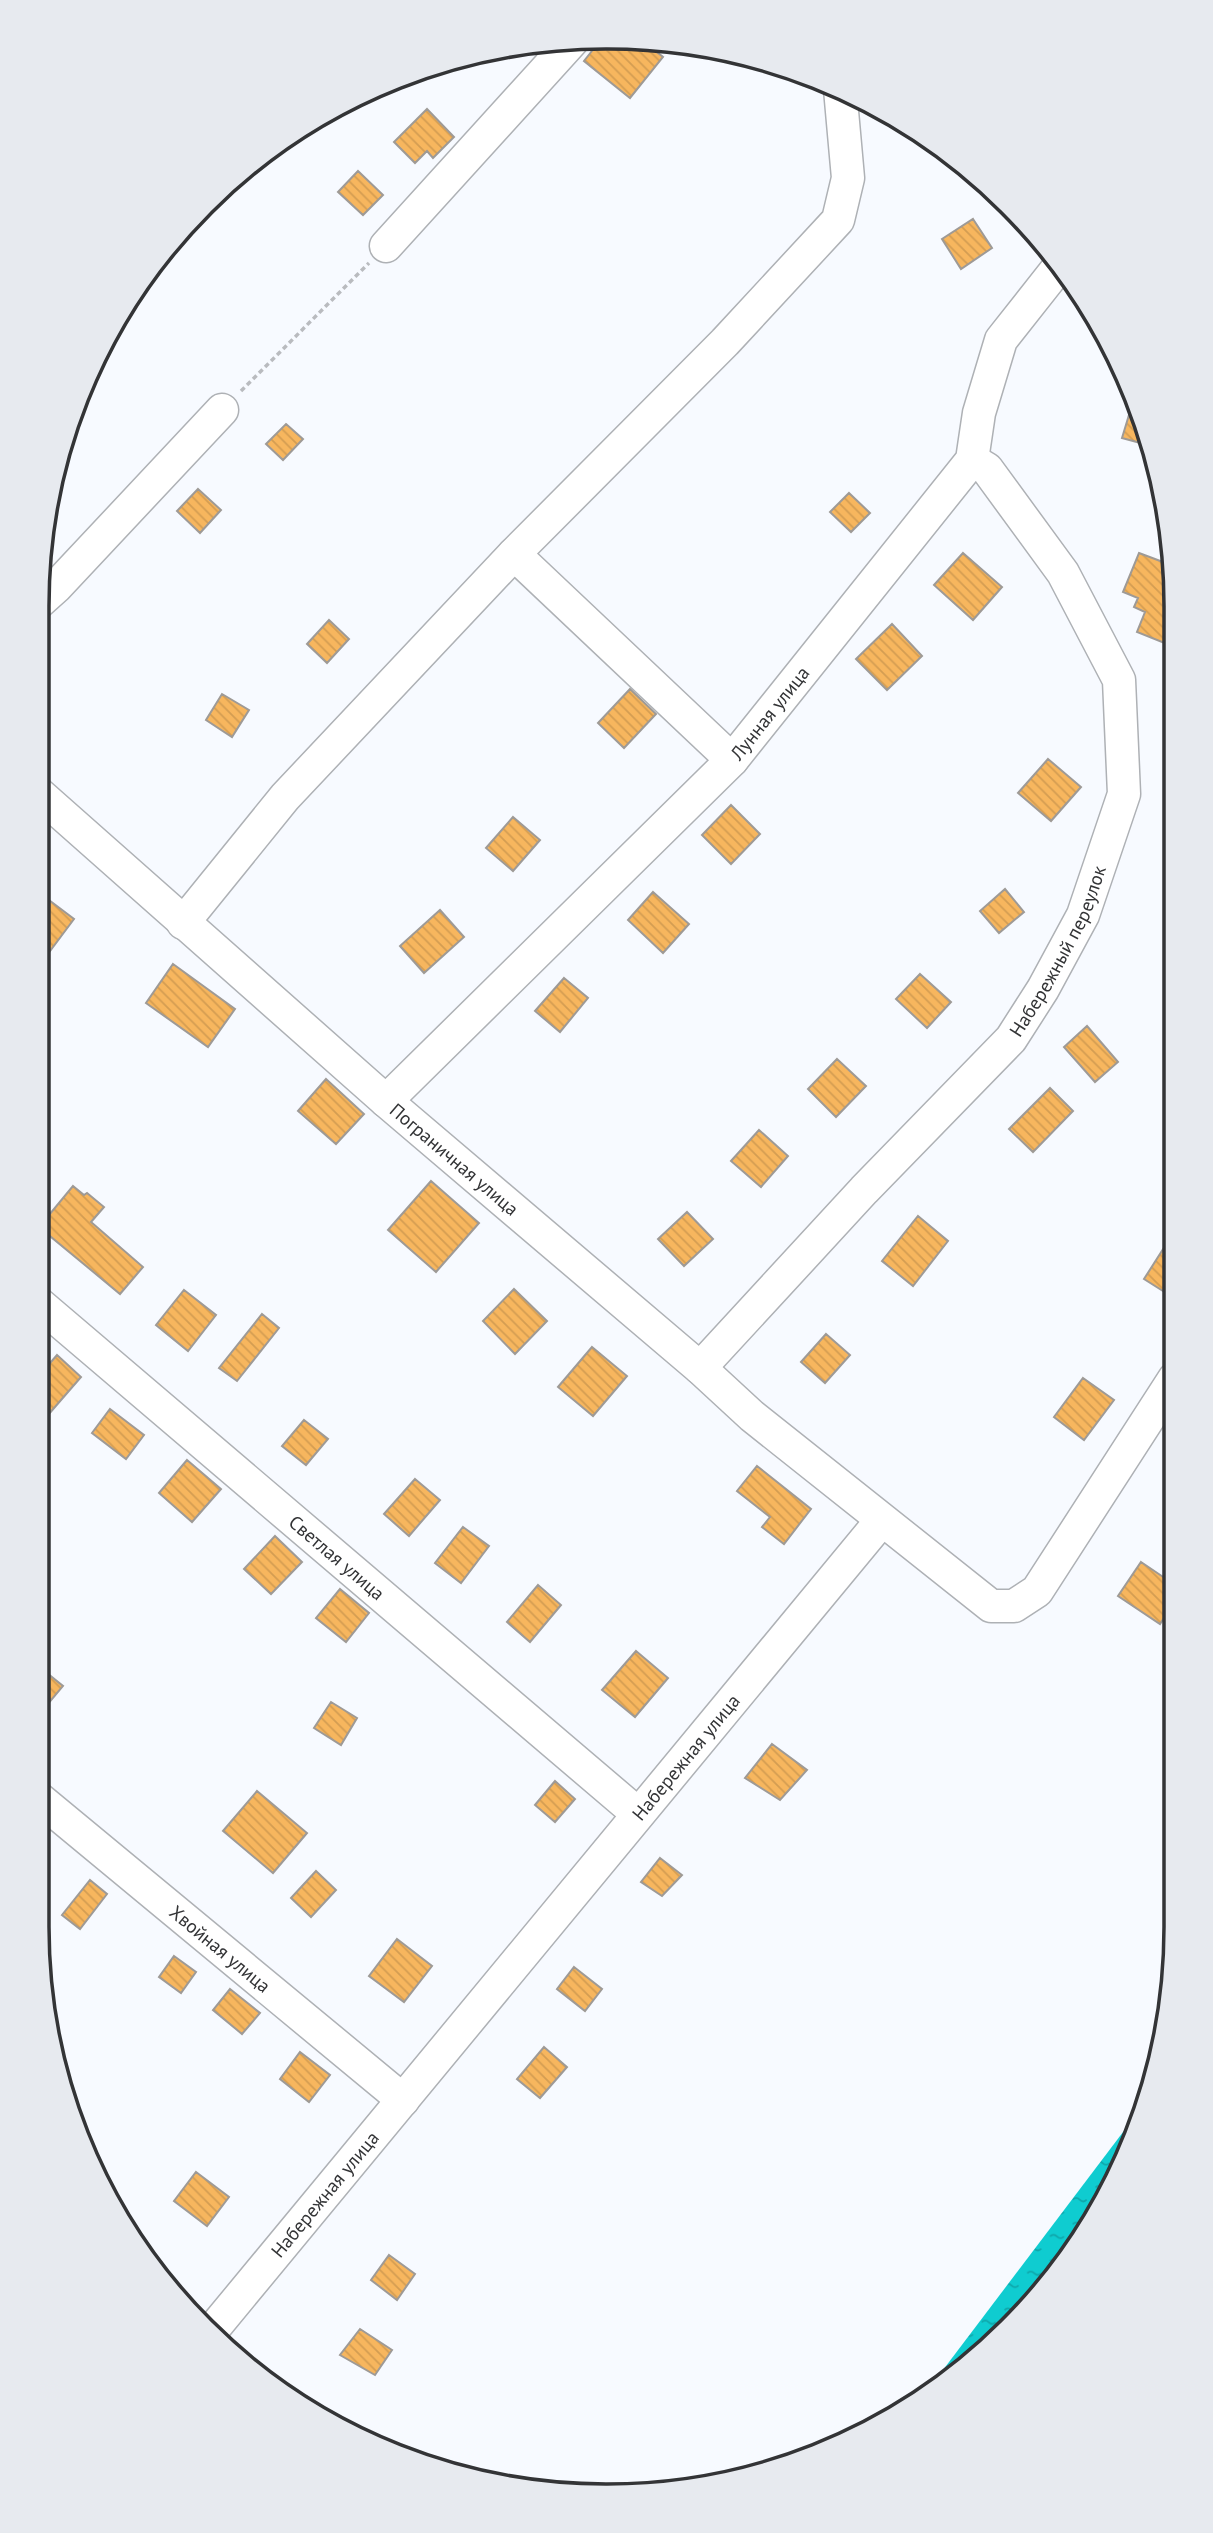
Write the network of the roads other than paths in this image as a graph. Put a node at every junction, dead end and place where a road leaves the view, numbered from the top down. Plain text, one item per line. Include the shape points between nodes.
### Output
1 (563, 51) edge
2 (841, 101) edge
3 (386, 246) road end
4 (1054, 273) edge
5 (222, 410) road end
6 (972, 460) junction
7 (514, 554) junction
8 (49, 593) edge
9 (732, 760) junction
10 (49, 803) edge
11 (183, 923) junction
12 (386, 1101) junction
13 (49, 1312) edge
14 (700, 1368) junction
15 (1164, 1394) edge
16 (881, 1521) junction
17 (49, 1807) edge
18 (638, 1814) junction
19 (403, 2100) junction
20 (217, 2326) edge

1 - 3 street
2 - 7 street via 848,178 838,220 726,342
4 - 6 street via 1001,340 979,414
5 - 8 street
6 - 9 street, Лунная улица
6 - 14 street, Набережный переулок via 987,469 1063,573 1119,680 1124,794 1083,915 1010,1039
7 - 9 street
7 - 11 street via 285,797
9 - 12 street, Лунная улица
10 - 11 street, Пограничная улица
11 - 12 street, Пограничная улица
12 - 14 street, Пограничная улица
13 - 18 street, Светлая улица
14 - 16 street, Пограничная улица
15 - 16 street via 1037,1591 1014,1606 991,1606
16 - 18 street, Набережная улица
17 - 19 street, Хвойная улица
18 - 19 street, Набережная улица
19 - 20 street, Набережная улица

